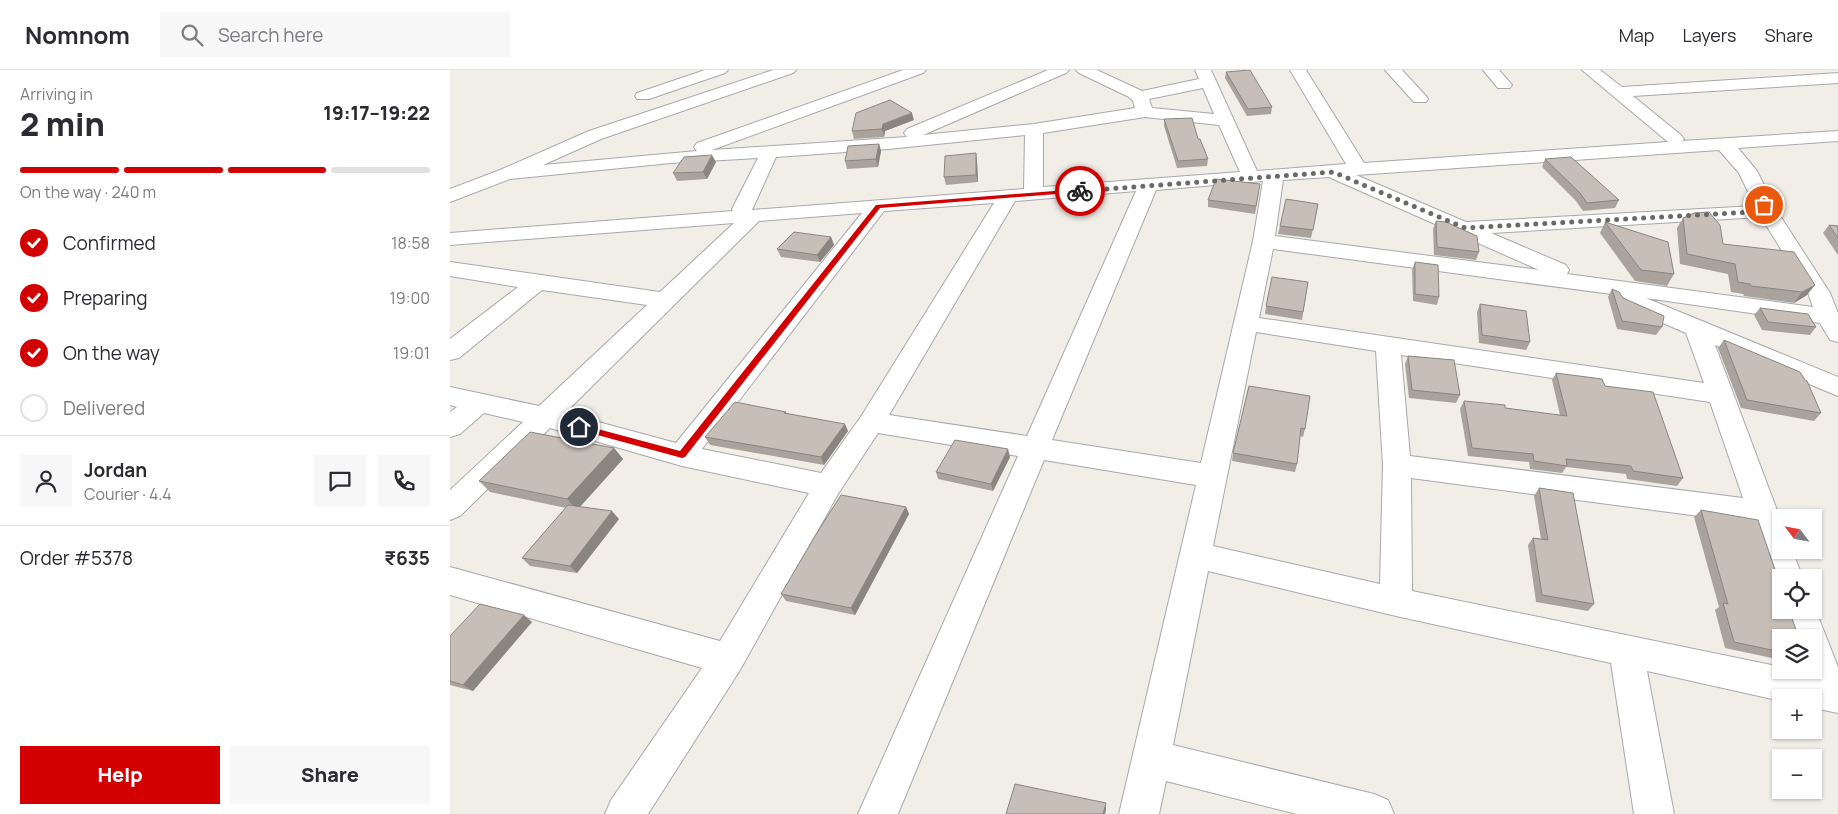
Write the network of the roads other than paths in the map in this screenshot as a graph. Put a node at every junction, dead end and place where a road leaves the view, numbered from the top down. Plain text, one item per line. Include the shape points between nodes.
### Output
1 (720, 70) edge
2 (788, 70) edge
3 (918, 70) edge
4 (1061, 70) edge
5 (1084, 70) edge
6 (1298, 70) edge
7 (1393, 70) edge
8 (1491, 70) edge
9 (1590, 70) edge
10 (1204, 76) edge
11 (1838, 78) edge
12 (1504, 85) dead end
13 (1618, 92) junction
14 (643, 96) dead end
15 (1420, 100) dead end
16 (1141, 104) junction
17 (1225, 120) junction
18 (1034, 129) junction
19 (1836, 136) edge
20 (1675, 139) junction
21 (1723, 143) junction
22 (888, 144) junction
23 (770, 151) junction
24 (671, 158) junction
25 (1356, 166) junction
26 (1331, 168) junction
27 (1248, 170) junction
28 (507, 174) junction
29 (1274, 175) junction
30 (1148, 186) junction
31 (1033, 188) junction
32 (450, 196) edge
33 (1008, 196) junction
34 (878, 206) junction
35 (1767, 211) junction
36 (748, 212) junction
37 (1465, 228) junction
38 (451, 238) edge
39 (1264, 241) junction
40 (450, 269) edge
41 (537, 283) junction
42 (1588, 283) junction
43 (1829, 289) edge
44 (664, 300) junction
45 (1245, 323) junction
46 (1833, 326) edge
47 (1696, 327) junction
48 (1388, 345) junction
49 (450, 352) edge
50 (1838, 387) edge
51 (1722, 395) junction
52 (450, 396) edge
53 (480, 402) junction
54 (545, 418) junction
55 (872, 422) junction
56 (450, 427) edge
57 (1036, 448) junction
58 (682, 455) junction
59 (1397, 465) junction
60 (1212, 476) junction
61 (828, 486) junction
62 (450, 508) edge
63 (1762, 512) junction
64 (1195, 555) junction
65 (1784, 569) edge
66 (450, 582) edge
67 (1396, 602) junction
68 (1626, 650) junction
69 (728, 659) junction
70 (1822, 668) edge
71 (1834, 696) edge
72 (1151, 758) junction
73 (625, 814) edge
74 (878, 814) edge
75 (1139, 814) edge
76 (1374, 814) edge
77 (1654, 814) edge

1 - 14 street
2 - 28 street via 595,135
3 - 24 street
4 - 22 street
5 - 16 street
6 - 25 street
7 - 15 street
8 - 12 street
9 - 13 street
10 - 16 street
10 - 17 street
11 - 13 street
13 - 20 street
16 - 17 street
16 - 18 street via 1124,114
17 - 27 street
18 - 22 street
18 - 31 street
19 - 20 street
19 - 21 street
20 - 25 street
21 - 25 street
21 - 35 street via 1748,171
22 - 23 street
23 - 24 street
23 - 36 street
24 - 28 street
25 - 26 street
26 - 27 street
26 - 29 street
26 - 37 street
27 - 31 street
28 - 32 street
29 - 30 street
29 - 39 street
30 - 33 street
30 - 57 street
31 - 36 street
33 - 34 street
33 - 55 street
34 - 36 street
34 - 58 street
35 - 37 street
35 - 43 street
36 - 38 street
36 - 44 street
37 - 42 street
39 - 42 street
39 - 45 street
40 - 41 street
41 - 44 street
41 - 49 street
42 - 46 street
42 - 47 street
43 - 46 street
44 - 54 street
45 - 48 street
45 - 60 street
47 - 50 street
47 - 51 street
48 - 51 street
48 - 59 street
51 - 63 street
52 - 53 street
53 - 54 street
53 - 56 street
54 - 58 street
54 - 62 street
55 - 57 street
55 - 61 street
57 - 60 street
57 - 74 street
58 - 61 street
59 - 63 street
59 - 67 street
60 - 64 street
61 - 69 street
63 - 65 street
64 - 67 street
64 - 72 street
66 - 69 street
67 - 68 street
68 - 71 street
68 - 77 street
69 - 73 street
70 - 71 street
72 - 75 street
72 - 76 street

